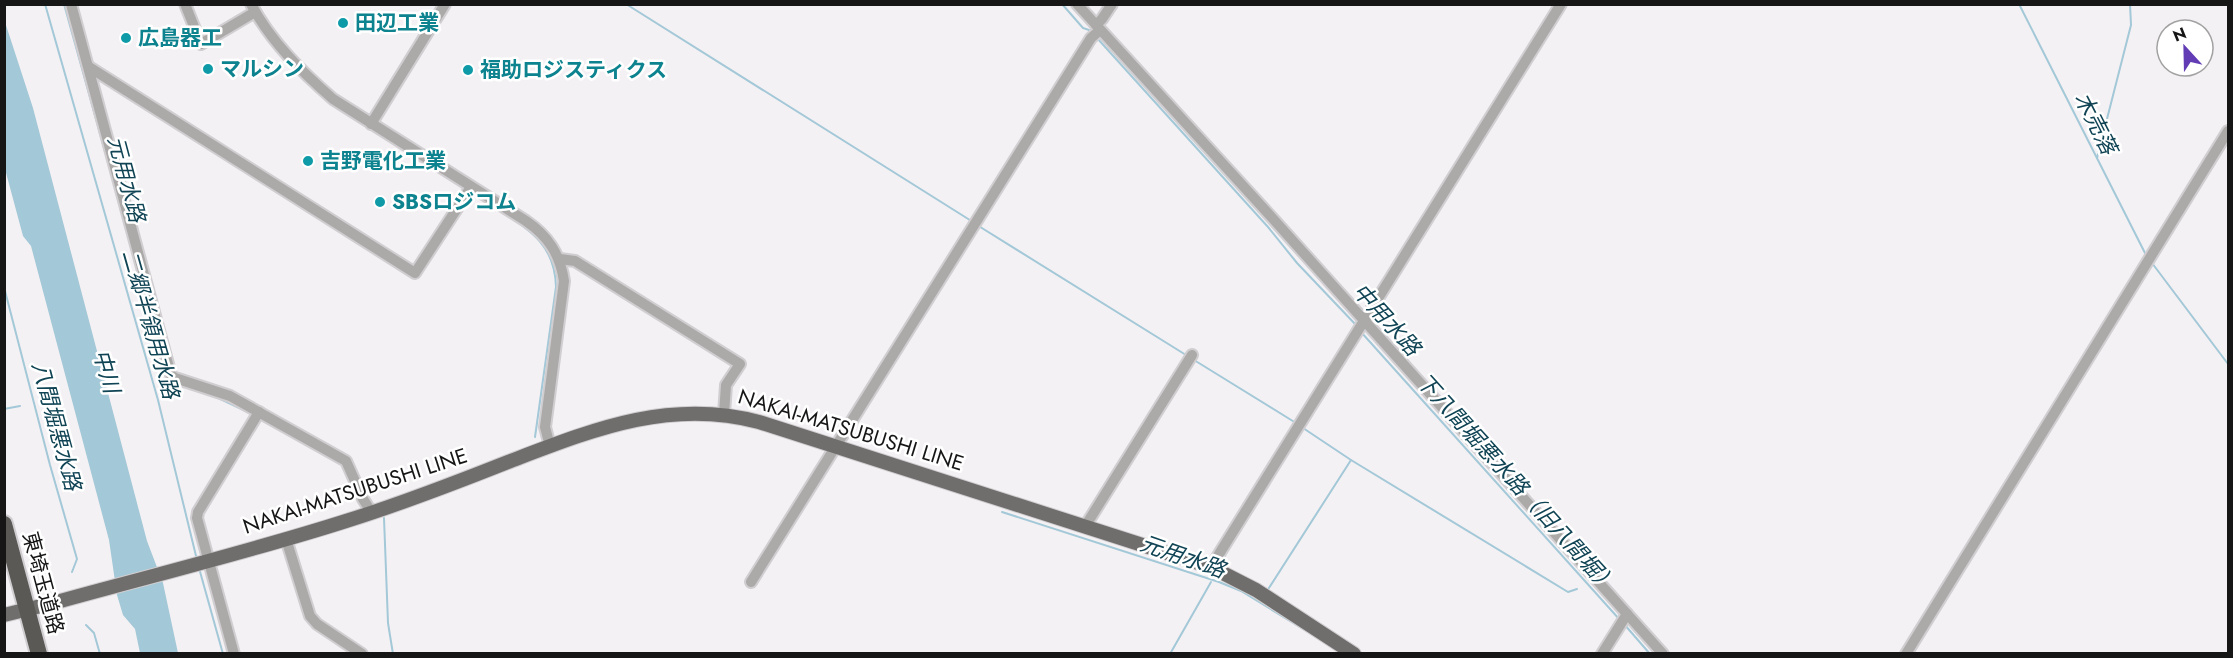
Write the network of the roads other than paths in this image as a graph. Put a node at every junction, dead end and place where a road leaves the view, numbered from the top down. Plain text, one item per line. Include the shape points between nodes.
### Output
1 (70, 4) edge
2 (185, 4) edge
3 (445, 4) edge
4 (1077, 4) edge
5 (1112, 4) edge
6 (1561, 4) edge
7 (253, 8) edge
8 (1099, 25) junction
9 (89, 67) junction
10 (371, 124) junction
11 (2229, 131) edge
12 (471, 187) junction
13 (560, 260) junction
14 (1364, 320) junction
15 (1192, 355) dead end
16 (259, 412) junction
17 (724, 414) junction
18 (550, 446) junction
19 (837, 446) junction
20 (372, 513) junction
21 (4, 524) edge
22 (1086, 525) junction
23 (286, 539) junction
24 (209, 560) junction
25 (1211, 567) junction
26 (751, 582) dead end
27 (27, 610) junction
28 (1627, 614) junction
29 (4, 615) edge
30 (39, 654) edge
31 (234, 654) edge
32 (362, 654) edge
33 (1354, 654) edge
34 (1602, 654) edge
35 (1663, 654) edge
36 (1906, 654) edge

1 - 9 street
2 - 7 street via 201,44
3 - 10 street
4 - 8 street
5 - 8 street
6 - 14 street
7 - 10 street via 310,79
8 - 14 street
8 - 19 street
9 - 12 street via 415,273
9 - 16 street via 171,375 230,396
10 - 12 street
11 - 36 street
12 - 13 street via 537,228
13 - 17 street via 575,261 740,364 726,385
13 - 18 street via 563,293 545,427
14 - 25 street
14 - 28 street
15 - 22 street
16 - 20 street via 346,461
16 - 24 street via 198,512
17 - 18 main road, NAKAI-MATSUBUSHI LINE via 648,416
17 - 19 main road, NAKAI-MATSUBUSHI LINE
18 - 20 main road, NAKAI-MATSUBUSHI LINE
19 - 22 main road, NAKAI-MATSUBUSHI LINE
19 - 26 street
20 - 23 main road, NAKAI-MATSUBUSHI LINE
21 - 27 highway, 東埼玉道路
22 - 25 main road, NAKAI-MATSUBUSHI LINE
23 - 24 main road, NAKAI-MATSUBUSHI LINE
23 - 32 street via 310,616
24 - 27 main road, NAKAI-MATSUBUSHI LINE
24 - 31 street
25 - 33 main road, NAKAI-MATSUBUSHI LINE via 1256,590
27 - 29 main road, NAKAI-MATSUBUSHI LINE
27 - 30 highway, 東埼玉道路
28 - 34 street
28 - 35 street

